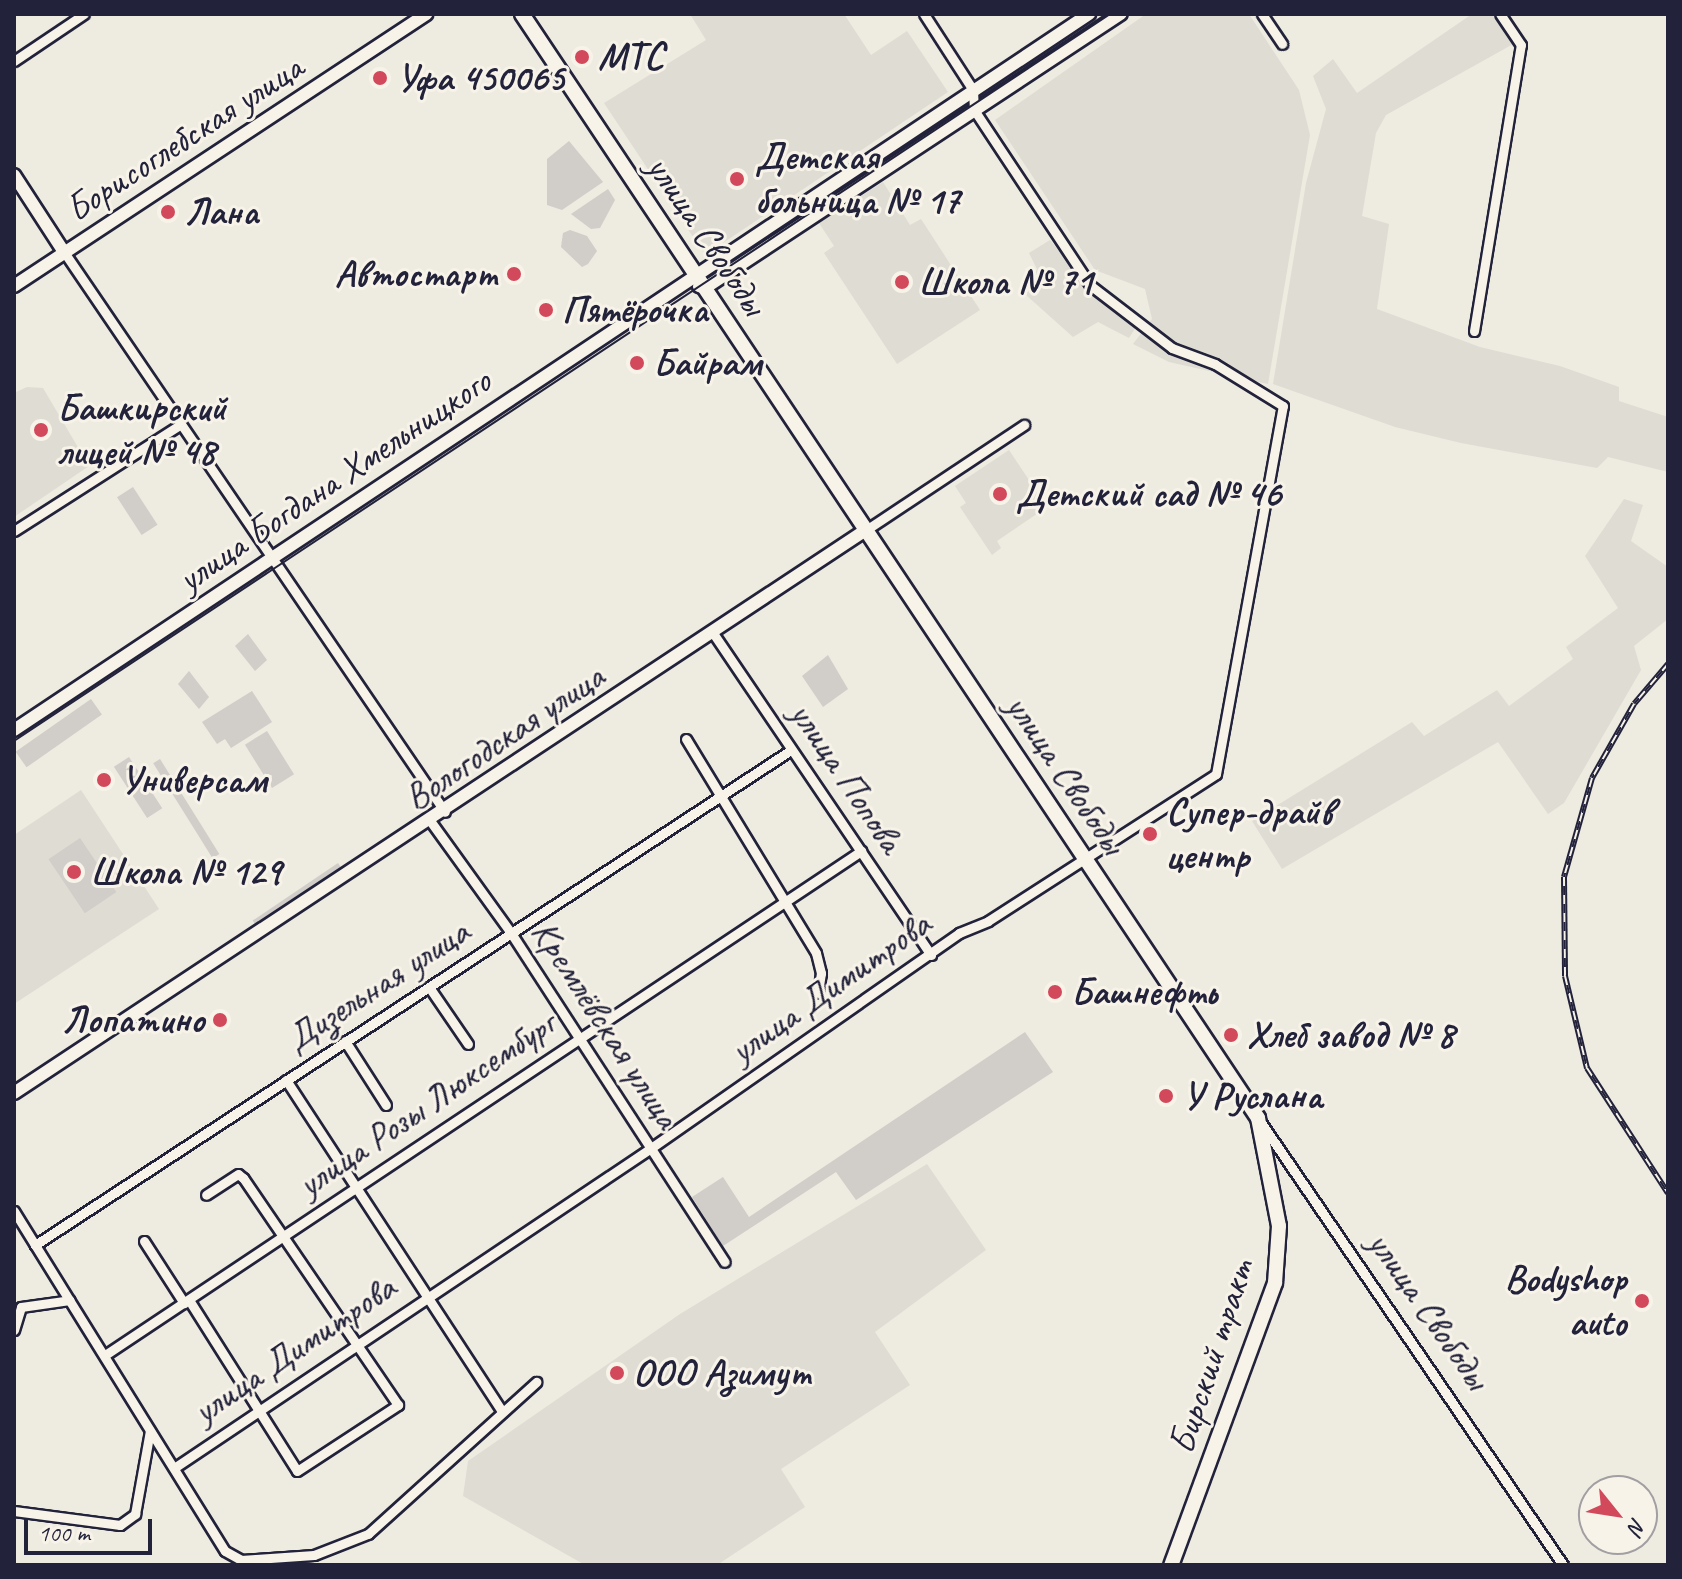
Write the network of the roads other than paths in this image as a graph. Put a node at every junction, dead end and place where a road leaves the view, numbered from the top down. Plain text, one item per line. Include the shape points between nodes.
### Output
1 (84, 14) edge
2 (426, 14) edge
3 (522, 14) edge
4 (924, 14) edge
5 (1089, 14) edge
6 (1121, 14) edge
7 (1262, 14) edge
8 (1500, 14) edge
9 (1282, 44) dead end
10 (14, 61) edge
11 (973, 90) junction
12 (974, 110) junction
13 (14, 175) edge
14 (64, 252) junction
15 (691, 277) junction
16 (14, 286) edge
17 (705, 288) junction
18 (1474, 331) dead end
19 (181, 424) junction
20 (1024, 425) dead end
21 (866, 530) junction
22 (14, 531) edge
23 (270, 557) junction
24 (713, 633) junction
25 (14, 730) edge
26 (686, 739) dead end
27 (791, 750) junction
28 (723, 795) junction
29 (445, 812) junction
30 (431, 822) junction
31 (861, 851) junction
32 (1082, 856) junction
33 (784, 902) junction
34 (511, 933) junction
35 (931, 955) junction
36 (429, 987) junction
37 (818, 993) dead end
38 (580, 1038) junction
39 (345, 1041) junction
40 (468, 1044) dead end
41 (286, 1080) junction
42 (14, 1093) edge
43 (386, 1105) dead end
44 (1258, 1118) junction
45 (651, 1148) junction
46 (358, 1190) junction
47 (206, 1195) dead end
48 (14, 1211) edge
49 (284, 1233) junction
50 (144, 1241) dead end
51 (35, 1245) junction
52 (725, 1262) dead end
53 (427, 1295) junction
54 (70, 1300) junction
55 (187, 1301) junction
56 (14, 1330) edge
57 (355, 1345) junction
58 (105, 1355) junction
59 (536, 1382) dead end
60 (258, 1407) junction
61 (501, 1410) junction
62 (150, 1431) junction
63 (174, 1468) junction
64 (14, 1511) edge
65 (1171, 1565) edge
66 (1563, 1565) edge

1 - 10 street
2 - 14 main road, Борисоглебская улица
3 - 15 main road, улица Свободы
4 - 11 street
5 - 11 main road, улица Богдана Хмельницкого
6 - 12 main road
7 - 9 street
8 - 18 street via 1521,45
11 - 12 street
11 - 15 main road, улица Богдана Хмельницкого
12 - 17 main road
12 - 32 street, улица Димитрова via 1090,285 1172,348 1215,364 1283,406 1216,774
13 - 14 main road
14 - 16 main road, Борисоглебская улица
14 - 19 street
15 - 17 main road, улица Свободы
15 - 23 main road, улица Богдана Хмельницкого
17 - 21 main road, улица Свободы
19 - 22 street
19 - 23 street
20 - 21 street, Вологодская улица
21 - 24 main road, Вологодская улица
21 - 32 main road, улица Свободы
23 - 25 main road, улица Богдана Хмельницкого
23 - 29 street
24 - 27 street, улица Попова
24 - 29 main road, Вологодская улица
26 - 28 street
27 - 28 street, Дизельная улица
27 - 31 street, улица Попова
28 - 33 street
28 - 34 street, Дизельная улица
29 - 30 main road, Вологодская улица
30 - 34 street, Кремлёвская улица
30 - 42 main road, Вологодская улица
31 - 33 street, улица Розы Люксембург
31 - 35 street, улица Попова
32 - 35 street, улица Димитрова
32 - 44 main road, улица Свободы
33 - 37 street via 816,953
33 - 38 street, улица Розы Люксембург
34 - 36 street, Дизельная улица
34 - 38 street, Кремлёвская улица
35 - 45 street, улица Димитрова
36 - 39 street, Дизельная улица
36 - 40 street
38 - 45 street, Кремлёвская улица
38 - 46 street, улица Розы Люксембург
39 - 41 street, Дизельная улица
39 - 43 street
41 - 46 street
41 - 51 street, Дизельная улица
44 - 65 main road, Бирский тракт via 1279,1226 1275,1283
44 - 66 street, улица Свободы
45 - 52 street, Кремлёвская улица
45 - 53 street, улица Димитрова
46 - 49 street, улица Розы Люксембург
46 - 53 street
47 - 49 street via 238,1174
48 - 51 street
49 - 55 street, улица Розы Люксембург
49 - 57 street
50 - 55 street
51 - 54 street
53 - 57 street, улица Димитрова
53 - 61 street
54 - 56 street via 21,1307
54 - 58 street
55 - 58 street, улица Розы Люксембург
55 - 60 street
57 - 60 street, улица Димитрова
57 - 60 street via 398,1405 297,1471
58 - 62 street
59 - 61 street
60 - 63 street, улица Димитрова
61 - 63 street via 368,1534 314,1555 241,1560 225,1551
62 - 63 street
62 - 64 street via 135,1514 120,1525

